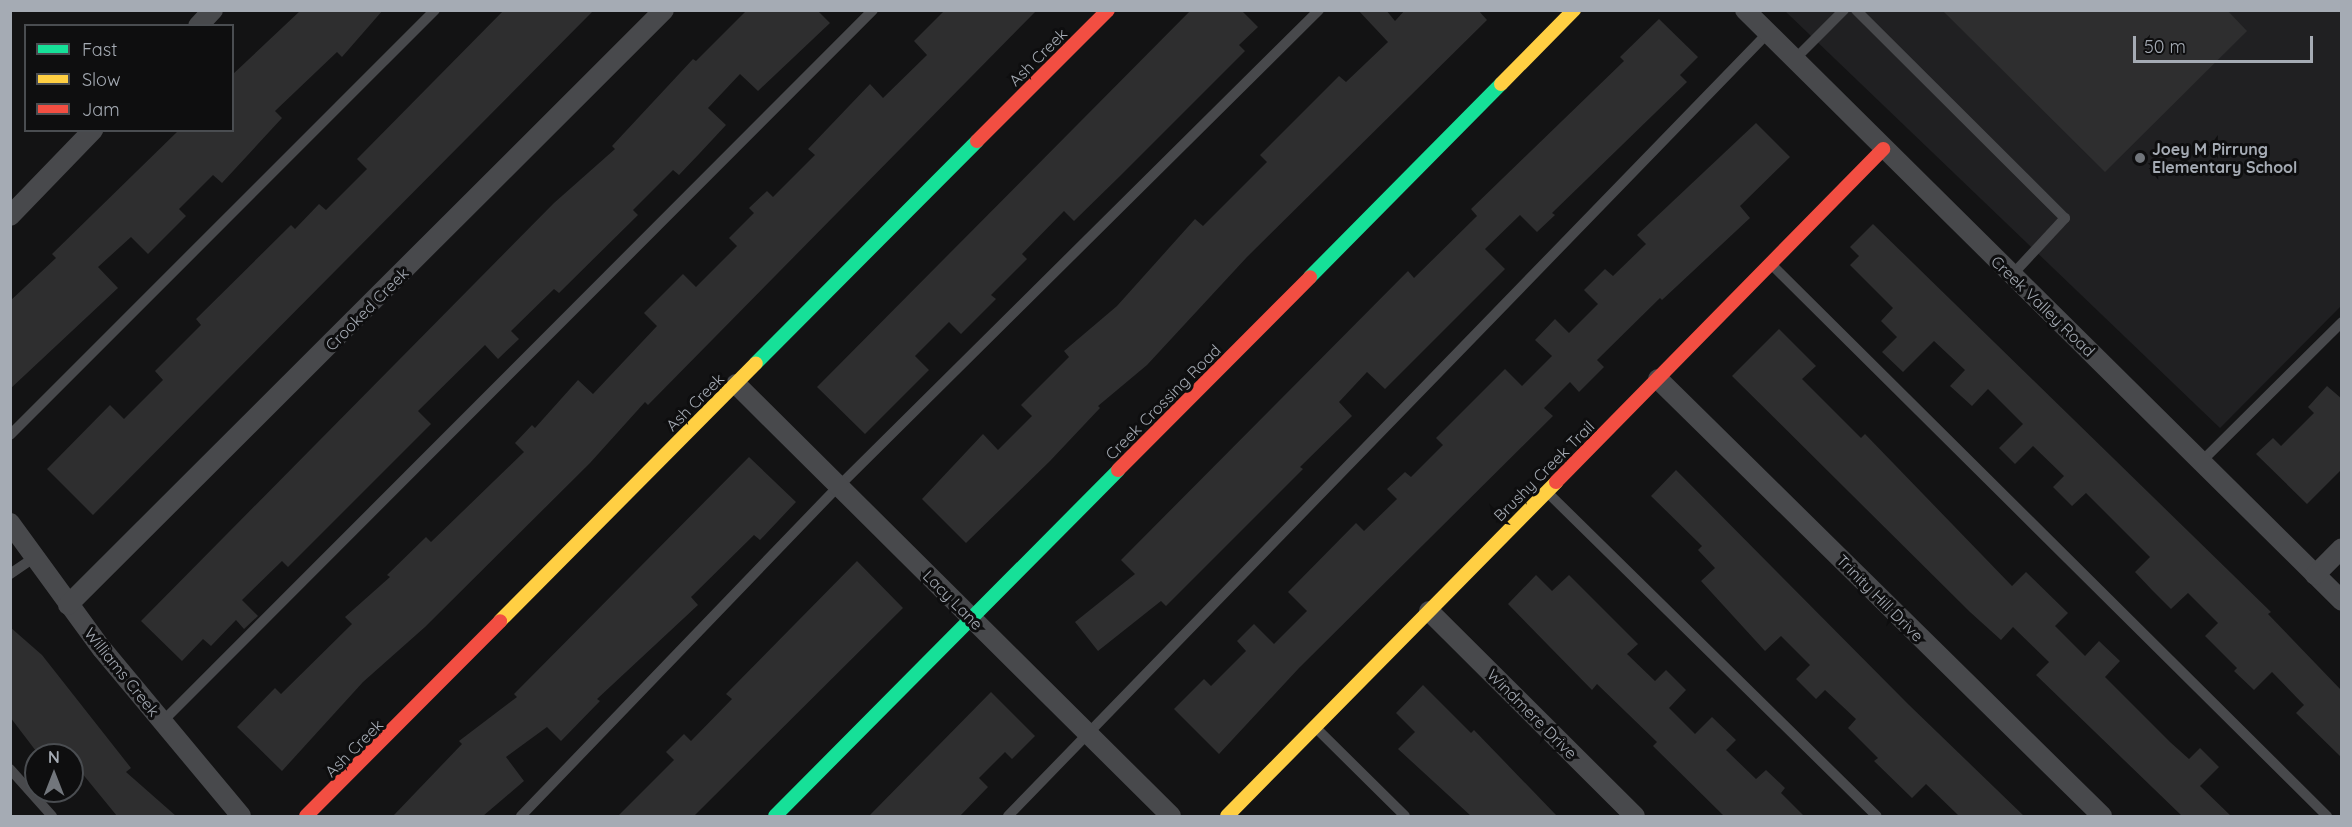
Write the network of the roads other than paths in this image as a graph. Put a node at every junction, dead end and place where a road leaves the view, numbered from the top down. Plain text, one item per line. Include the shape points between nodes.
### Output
1 (213, 10) edge
2 (435, 10) edge
3 (664, 10) edge
4 (873, 10) edge
5 (1108, 10) edge
6 (1319, 10) edge
7 (1574, 10) edge
8 (1745, 10) edge
9 (1844, 10) edge
10 (1856, 10) edge
11 (200, 24) edge
12 (1767, 34) junction
13 (1793, 61) junction
14 (91, 132) edge
15 (1883, 149) junction
16 (10, 216) edge
17 (1771, 264) junction
18 (2012, 275) junction
19 (2342, 322) edge
20 (1658, 380) junction
21 (736, 384) junction
22 (10, 435) edge
23 (2202, 461) junction
24 (839, 486) junction
25 (1547, 492) junction
26 (10, 523) edge
27 (2342, 548) edge
28 (35, 557) junction
29 (10, 574) edge
30 (2315, 575) junction
31 (2342, 601) edge
32 (68, 604) junction
33 (1429, 611) junction
34 (972, 619) junction
35 (162, 722) junction
36 (1315, 727) junction
37 (1089, 735) junction
38 (10, 769) edge
39 (52, 816) edge
40 (241, 816) edge
41 (306, 816) edge
42 (521, 816) edge
43 (775, 816) edge
44 (1008, 816) edge
45 (1171, 816) edge
46 (1227, 816) edge
47 (1405, 816) edge
48 (1635, 816) edge
49 (1877, 816) edge
50 (2102, 816) edge
51 (2327, 816) edge

1 - 11 street
2 - 22 lane
3 - 32 street, Crooked Creek
4 - 35 lane
5 - 21 street, Ash Creek
6 - 24 lane
7 - 34 street, Creek Crossing Road
8 - 12 street, Creek Valley Road
9 - 13 lane
10 - 18 lane via 2065,218
12 - 13 street, Creek Valley Road
12 - 37 lane
13 - 15 street, Creek Valley Road
14 - 16 street
15 - 17 street, Brushy Creek Trail
15 - 18 street, Creek Valley Road
17 - 20 street, Brushy Creek Trail
17 - 51 lane
18 - 23 street, Creek Valley Road
19 - 23 lane
20 - 25 street, Brushy Creek Trail
20 - 50 street, Trinity Hill Drive
21 - 24 street, Lacy Lane
21 - 41 street, Ash Creek
23 - 30 street, Creek Valley Road
24 - 34 street, Lacy Lane
24 - 42 lane
25 - 33 street, Brushy Creek Trail
25 - 49 lane
26 - 28 street, Williams Creek
27 - 30 street
28 - 29 lane
28 - 32 street, Williams Creek
30 - 31 street, Creek Valley Road
32 - 35 street, Williams Creek
33 - 36 street, Brushy Creek Trail
33 - 48 street, Windmere Drive
34 - 37 street, Lacy Lane
34 - 43 street, Creek Crossing Road
35 - 40 street, Williams Creek
36 - 46 street, Brushy Creek Trail
36 - 47 lane
37 - 44 lane
37 - 45 street, Lacy Lane
38 - 39 lane

